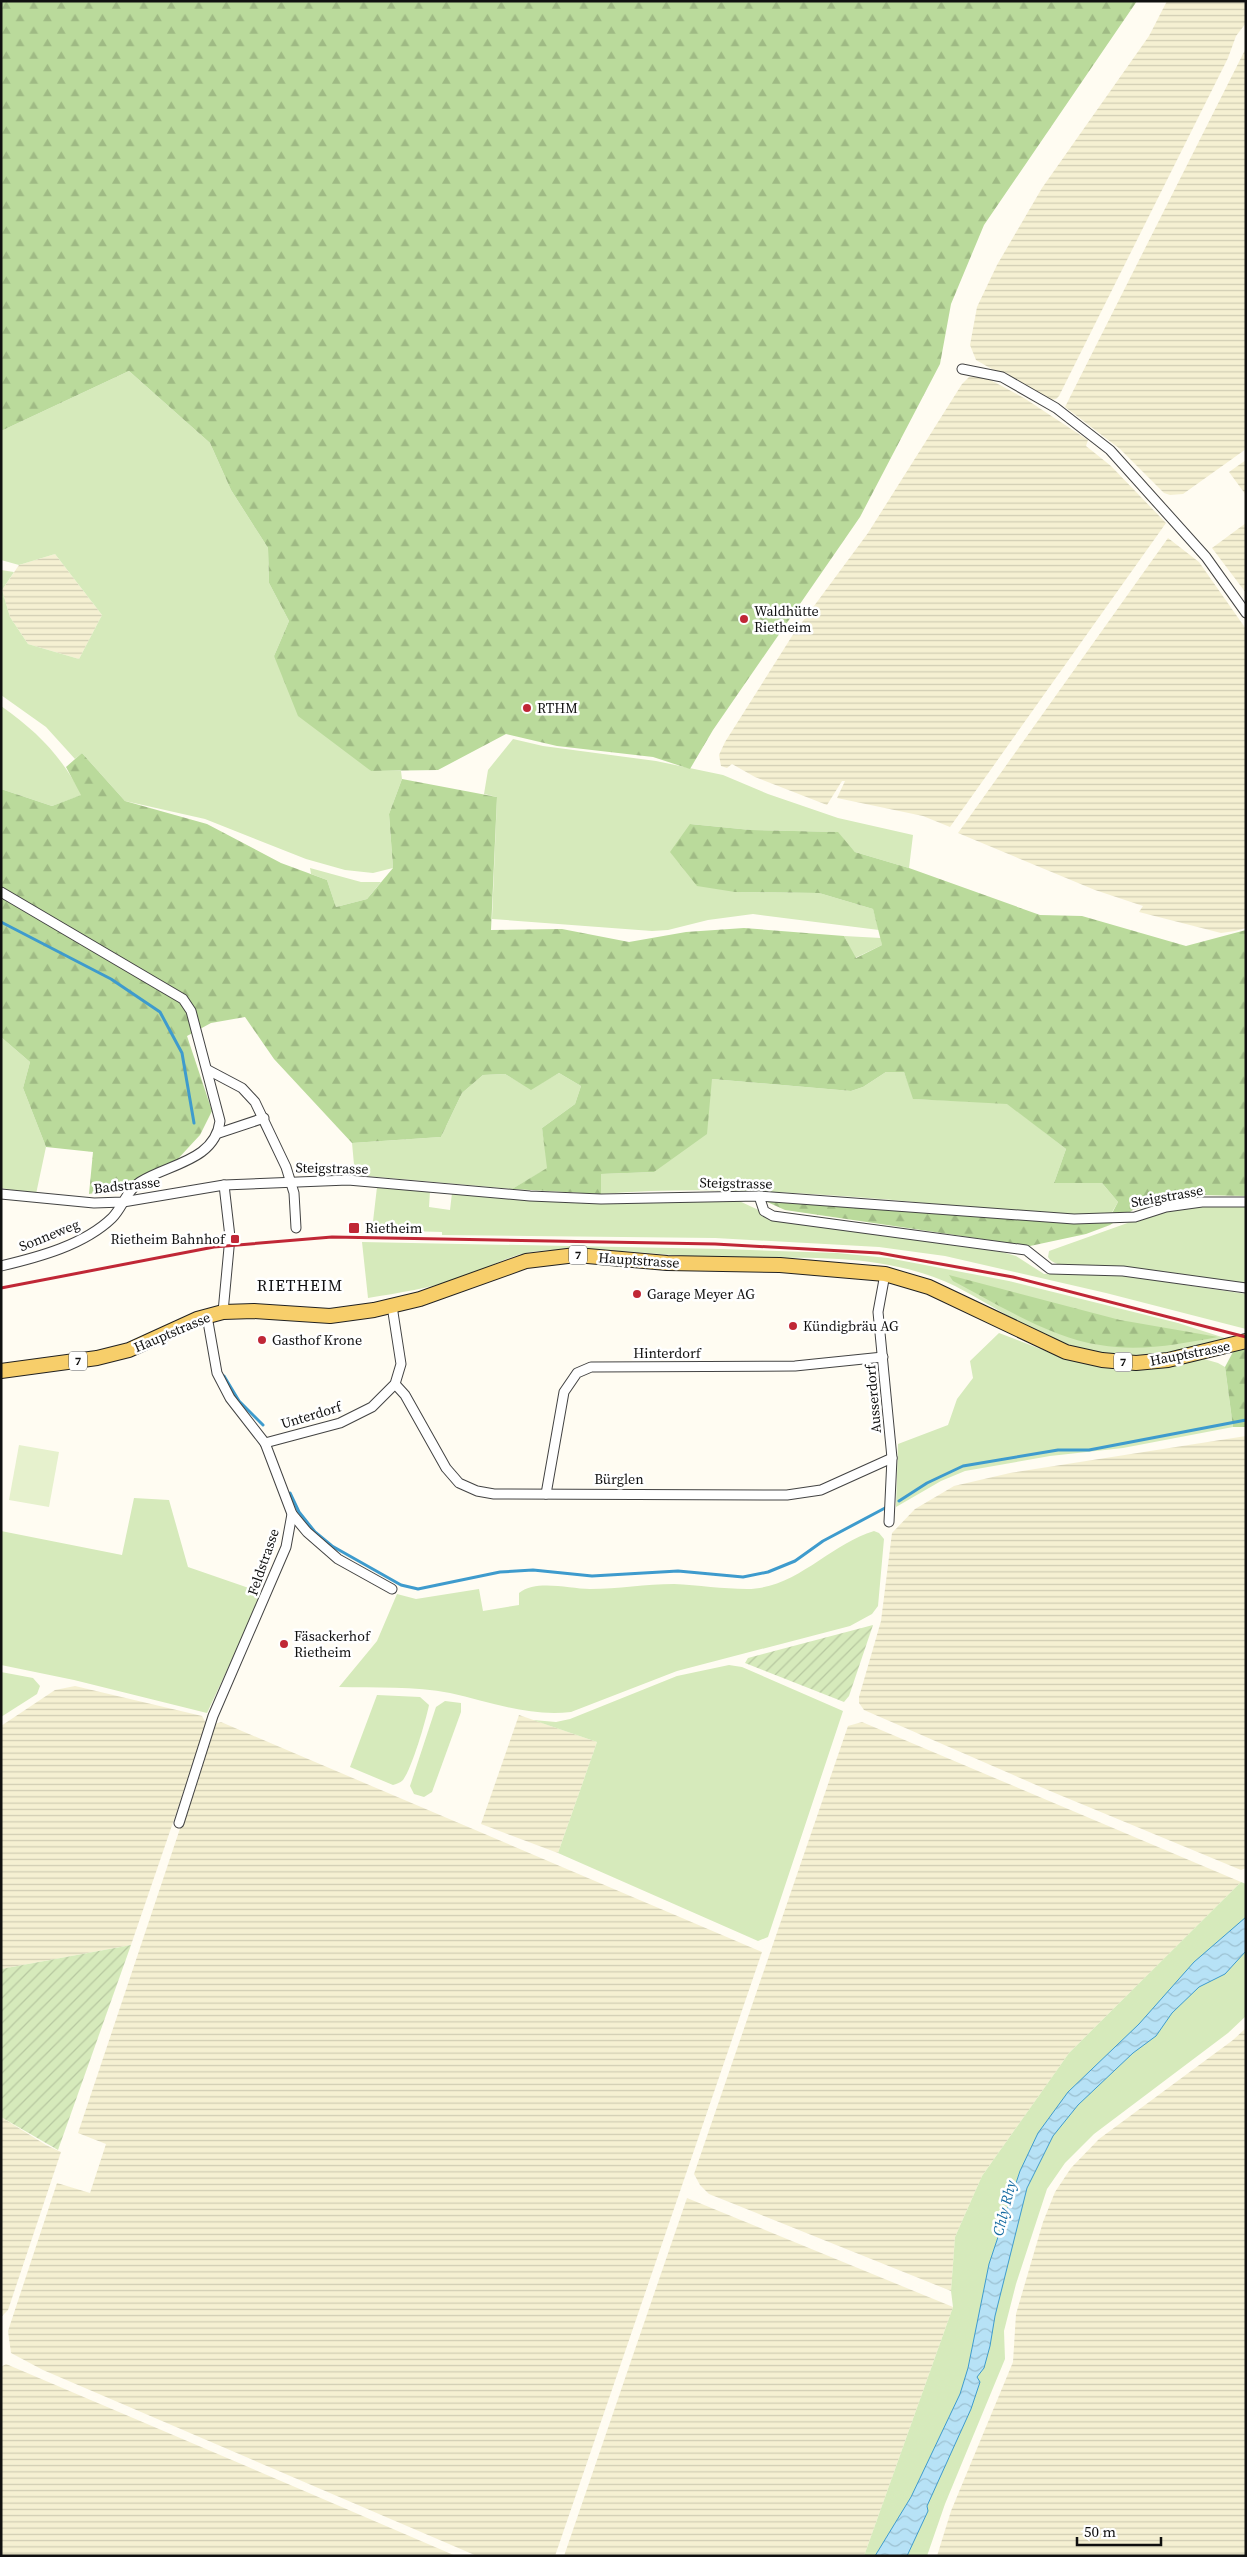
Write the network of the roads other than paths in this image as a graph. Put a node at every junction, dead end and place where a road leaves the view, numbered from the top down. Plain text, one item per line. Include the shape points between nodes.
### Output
1 (962, 369) dead end
2 (1246, 613) edge
3 (1, 892) edge
4 (208, 1070) junction
5 (264, 1118) junction
6 (219, 1132) junction
7 (290, 1182) junction
8 (224, 1185) junction
9 (1, 1194) edge
10 (759, 1196) junction
11 (123, 1202) junction
12 (1246, 1202) edge
13 (296, 1228) dead end
14 (1, 1266) edge
15 (885, 1274) junction
16 (1246, 1288) edge
17 (392, 1306) junction
18 (223, 1312) junction
19 (207, 1316) junction
20 (1246, 1341) edge
21 (883, 1357) junction
22 (1, 1372) edge
23 (395, 1384) junction
24 (265, 1443) junction
25 (892, 1458) junction
26 (546, 1494) junction
27 (292, 1514) junction
28 (889, 1522) dead end
29 (392, 1589) dead end
30 (179, 1823) dead end

1 - 2 street via 1002,377 1056,408 1110,450 1206,557
3 - 4 street via 183,999 191,1011
4 - 5 street via 248,1093
4 - 6 street via 219,1111
5 - 6 street
5 - 7 street
6 - 11 street, Sonneweg via 203,1152 140,1182 129,1191
7 - 8 street, Steigstrasse
7 - 10 street, Steigstrasse via 348,1180 602,1199
7 - 13 street
8 - 11 street, Badstrasse
8 - 18 street via 230,1237
9 - 11 street, Badstrasse via 94,1203
10 - 12 street, Steigstrasse via 1074,1219 1135,1216 1202,1202
10 - 16 street via 764,1211 773,1216 1026,1250 1050,1269 1123,1271
11 - 14 street, Sonneweg via 103,1226 76,1242
15 - 17 main road, Hauptstrasse / 7 via 780,1265 552,1256 526,1261 444,1292
15 - 20 main road, Hauptstrasse / 7 via 929,1287 1066,1352 1102,1360 1136,1363 1168,1360
15 - 21 street, Ausserdorf via 878,1312
17 - 18 main road, Hauptstrasse / 7 via 330,1316
17 - 23 street via 401,1364
18 - 19 main road, Hauptstrasse / 7
19 - 22 main road, Hauptstrasse / 7 via 129,1350
19 - 24 street, Feldstrasse via 217,1373 230,1398
21 - 25 street, Ausserdorf
21 - 26 street, Hinterdorf via 795,1366 591,1367 577,1373 564,1392
23 - 24 street, Unterdorf via 372,1407 340,1423
23 - 26 street, Bürglen via 446,1468 459,1483 476,1491 494,1494
24 - 27 street, Feldstrasse
25 - 26 street, Bürglen via 821,1490 787,1495
25 - 28 street, Ausserdorf
27 - 29 street via 338,1559
27 - 30 street, Feldstrasse via 286,1547 214,1716

